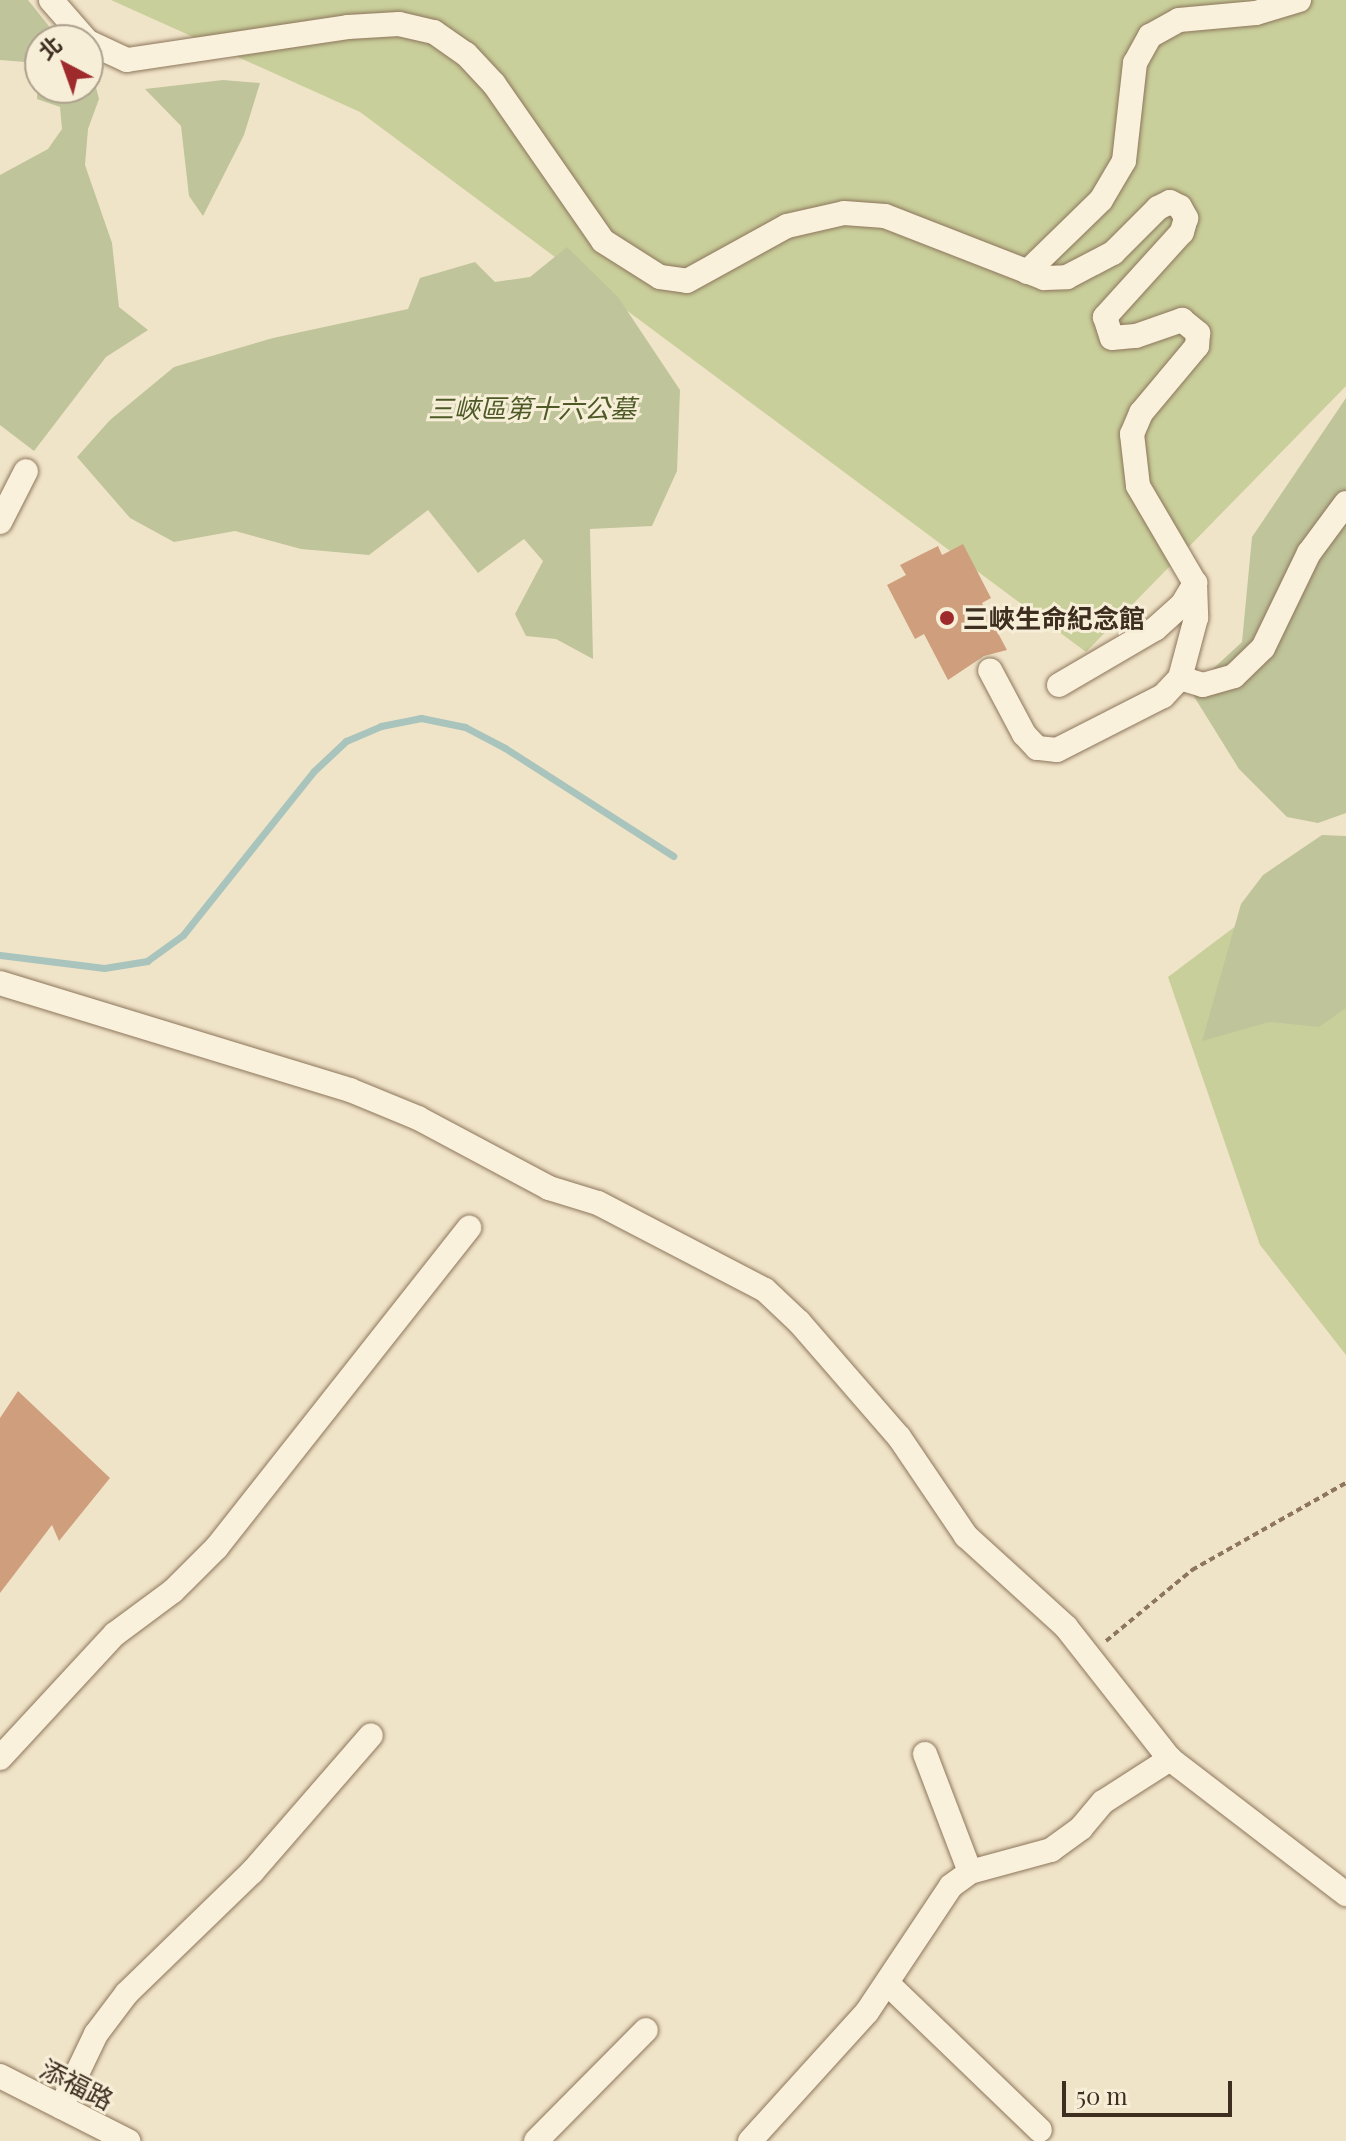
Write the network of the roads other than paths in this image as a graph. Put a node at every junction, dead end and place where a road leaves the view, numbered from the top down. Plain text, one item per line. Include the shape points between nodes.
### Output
1 (51, 0) edge
2 (1299, 0) edge
3 (72, 24) edge
4 (104, 49) edge
5 (1027, 272) junction
6 (26, 471) dead end
7 (1346, 503) edge
8 (0, 522) edge
9 (1195, 583) junction
10 (990, 670) dead end
11 (1180, 678) junction
12 (1059, 685) dead end
13 (0, 983) edge
14 (469, 1228) dead end
15 (371, 1735) dead end
16 (925, 1754) dead end
17 (0, 1758) edge
18 (1170, 1759) junction
19 (970, 1872) junction
20 (1346, 1894) edge
21 (887, 1983) junction
22 (646, 2030) dead end
23 (0, 2076) edge
24 (61, 2107) junction
25 (1040, 2130) dead end
26 (128, 2141) edge
27 (536, 2141) edge
28 (750, 2141) edge

1 - 3 street
2 - 5 street via 1256,13 1179,20 1150,36 1135,63 1124,161 1101,200
4 - 5 street via 127,60 149,60 348,27 399,24 434,32 466,54 494,84 603,241 660,277 687,281 787,226 844,213 885,216
5 - 9 street via 1044,278 1087,270 1170,202 1186,218 1182,232 1111,306 1106,329 1112,338 1122,339 1182,320 1198,333 1184,366 1141,413 1132,434 1138,486
6 - 8 street
7 - 11 street via 1309,553 1263,648 1234,676 1203,685
9 - 11 street via 1196,618
9 - 12 street via 1182,605 1155,629
10 - 11 street via 1024,734 1037,748 1057,750 1163,696
13 - 18 street via 350,1090 418,1118 549,1188 612,1209 765,1290 899,1437 966,1536 997,1570 1044,1603
14 - 17 street via 217,1547 173,1591 115,1634
15 - 24 street via 252,1872 127,1993 96,2034
16 - 19 street
18 - 19 street via 1117,1790 1051,1850
18 - 20 street
19 - 21 street via 935,1907
21 - 25 street
21 - 28 street
22 - 27 street
23 - 24 street, 添福路
24 - 26 street, 添福路

